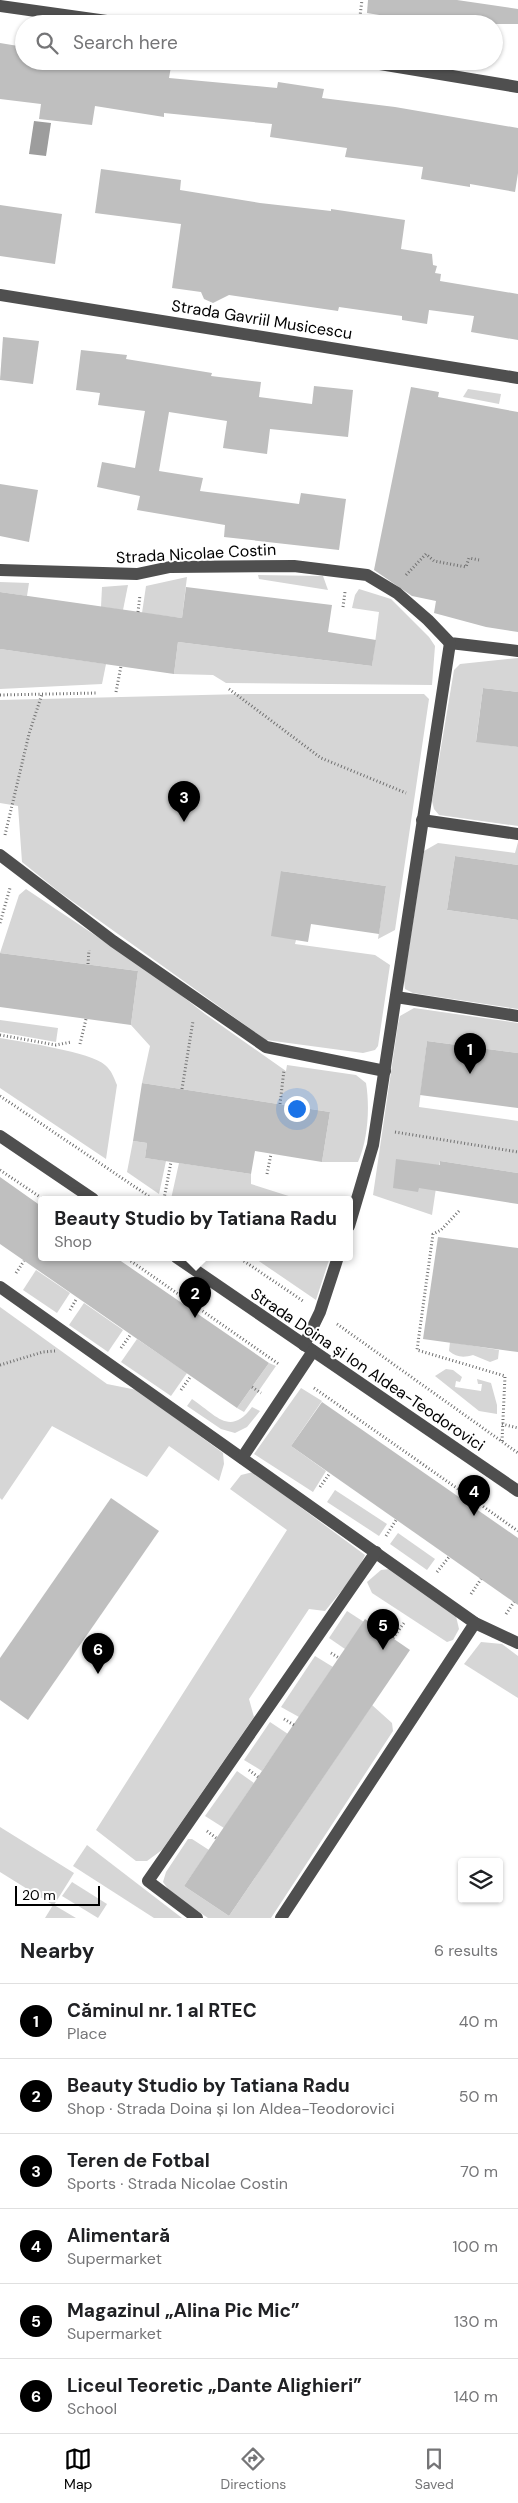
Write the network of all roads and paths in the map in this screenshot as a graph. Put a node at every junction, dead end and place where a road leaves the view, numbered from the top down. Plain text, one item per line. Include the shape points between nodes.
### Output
1 (362, 0) edge
2 (0, 6) edge
3 (64, 15) edge
4 (360, 15) edge
5 (416, 70) edge
6 (518, 87) edge
7 (0, 295) edge
8 (518, 378) edge
9 (479, 560) dead end
10 (0, 570) edge
11 (392, 590) junction
12 (450, 643) junction
13 (518, 651) edge
14 (121, 666) dead end
15 (229, 689) dead end
16 (116, 692) dead end
17 (98, 693) dead end
18 (42, 694) junction
19 (0, 695) edge
20 (425, 801) junction
21 (422, 820) junction
22 (518, 834) edge
23 (0, 855) edge
24 (16, 867) junction
25 (0, 923) edge
26 (396, 997) junction
27 (197, 999) junction
28 (518, 1016) edge
29 (86, 1019) dead end
30 (0, 1034) edge
31 (71, 1042) dead end
32 (80, 1044) dead end
33 (286, 1051) junction
34 (384, 1071) junction
35 (182, 1090) dead end
36 (0, 1096) edge
37 (280, 1104) dead end
38 (376, 1129) junction
39 (0, 1136) edge
40 (518, 1152) edge
41 (271, 1154) dead end
42 (171, 1162) dead end
43 (0, 1170) edge
44 (267, 1174) dead end
45 (39, 1196) edge
46 (88, 1196) edge
47 (149, 1196) edge
48 (165, 1196) edge
49 (459, 1211) dead end
50 (353, 1214) edge
51 (131, 1261) edge
52 (182, 1261) edge
53 (244, 1261) edge
54 (337, 1261) edge
55 (0, 1287) edge
56 (320, 1312) junction
57 (309, 1348) junction
58 (87, 1349) junction
59 (0, 1365) edge
60 (296, 1376) junction
61 (502, 1424) junction
62 (518, 1428) edge
63 (502, 1442) junction
64 (518, 1453) edge
65 (242, 1458) junction
66 (518, 1491) edge
67 (480, 1505) junction
68 (477, 1510) dead end
69 (518, 1531) edge
70 (376, 1552) junction
71 (476, 1623) junction
72 (404, 1624) dead end
73 (393, 1638) dead end
74 (518, 1644) edge
75 (197, 1918) edge
76 (281, 1918) edge

1 - 4 path
2 - 3 street
5 - 6 street
7 - 8 street, Strada Gavriil Musicescu
9 - 11 path via 469,558 466,567 434,561 426,554
10 - 11 street, Strada Nicolae Costin via 137,574 170,567 294,566 367,575
11 - 12 street, Strada Nicolae Costin
12 - 13 street
12 - 20 street
14 - 16 path
15 - 20 path via 320,758
17 - 18 path
18 - 19 path
18 - 23 path
20 - 21 street
21 - 22 street
21 - 26 street
23 - 24 street
24 - 25 path
24 - 27 street via 113,941
26 - 28 street
26 - 34 street
27 - 33 street via 266,1047
27 - 35 path
29 - 32 path
30 - 31 path via 56,1045
33 - 34 street
33 - 37 path
34 - 38 street
36 - 47 path
38 - 40 path
38 - 50 street
39 - 46 street
41 - 44 path
42 - 48 path
43 - 45 path
49 - 61 path via 433,1234 416,1350 505,1376
51 - 60 path
52 - 57 street, Strada Doina și Ion Aldea-Teodorovici
53 - 56 path
54 - 56 street
55 - 58 street
56 - 57 street
56 - 63 path
57 - 60 street
57 - 66 street, Strada Doina și Ion Aldea-Teodorovici
58 - 59 path via 43,1352
58 - 65 street
60 - 65 street
60 - 67 path
61 - 62 path
61 - 63 path
63 - 64 path
65 - 70 street
67 - 68 path
67 - 69 path
70 - 71 street
70 - 75 street via 148,1881
71 - 74 street
71 - 76 street
72 - 73 path

